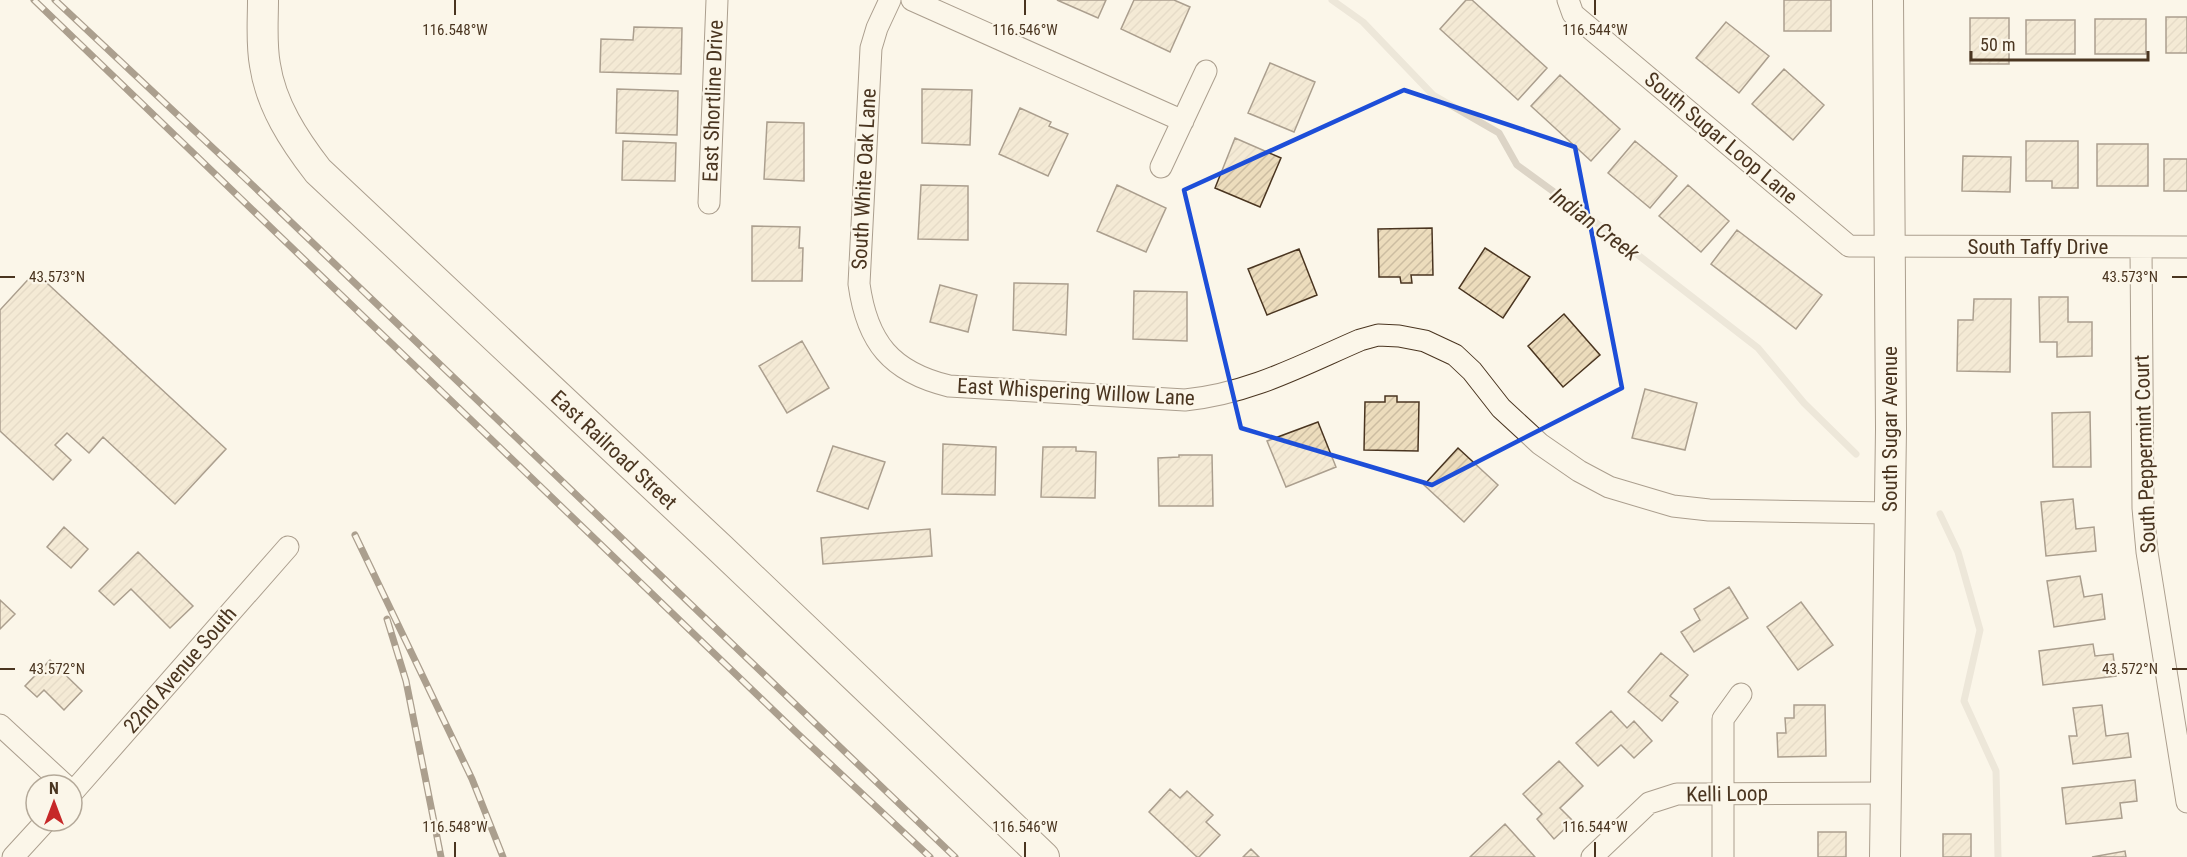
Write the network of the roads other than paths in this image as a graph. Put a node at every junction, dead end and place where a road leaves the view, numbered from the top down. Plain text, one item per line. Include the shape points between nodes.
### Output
1 (263, 0) edge
2 (717, 0) edge
3 (890, 0) edge
4 (912, 0) edge
5 (1568, 0) edge
6 (1888, 0) edge
7 (1206, 71) dead end
8 (1183, 122) junction
9 (1161, 167) dead end
10 (709, 203) dead end
11 (1890, 246) junction
12 (2187, 247) edge
13 (2141, 248) junction
14 (887, 354) joint
15 (1890, 513) junction
16 (288, 547) dead end
17 (1741, 694) dead end
18 (0, 725) edge
19 (52, 773) edge
20 (84, 778) edge
21 (1722, 793) junction
22 (1885, 793) junction
23 (2187, 802) edge
24 (35, 833) edge
25 (13, 857) edge
26 (1044, 857) edge
27 (1592, 857) edge
28 (1722, 857) edge
29 (1885, 857) edge

1 - 26 street, East Railroad Street via 265,65 276,104 296,142 318,171
2 - 10 street, East Shortline Drive
3 - 14 street, South White Oak Lane via 871,48 859,284 866,319
4 - 8 street
5 - 11 street, South Sugar Loop Lane via 1573,14 1849,246
6 - 11 street, South Sugar Avenue
7 - 8 street
8 - 9 street
11 - 13 street, South Taffy Drive
11 - 15 street, South Sugar Avenue
12 - 13 street, South Taffy Drive
13 - 23 street, South Peppermint Court via 2143,508
14 - 15 street, East Whispering Willow Lane via 926,381 949,386 1185,400 1247,388 1378,335 1425,340 1455,355 1540,444 1609,487 1673,506 1709,510
15 - 22 street, South Sugar Avenue
16 - 20 street, 22nd Avenue South
17 - 21 street via 1723,719
18 - 19 street
21 - 22 street, Kelli Loop
21 - 27 street, Kelli Loop via 1677,794 1649,803
21 - 28 street
22 - 29 street, South Sugar Avenue
24 - 25 street

